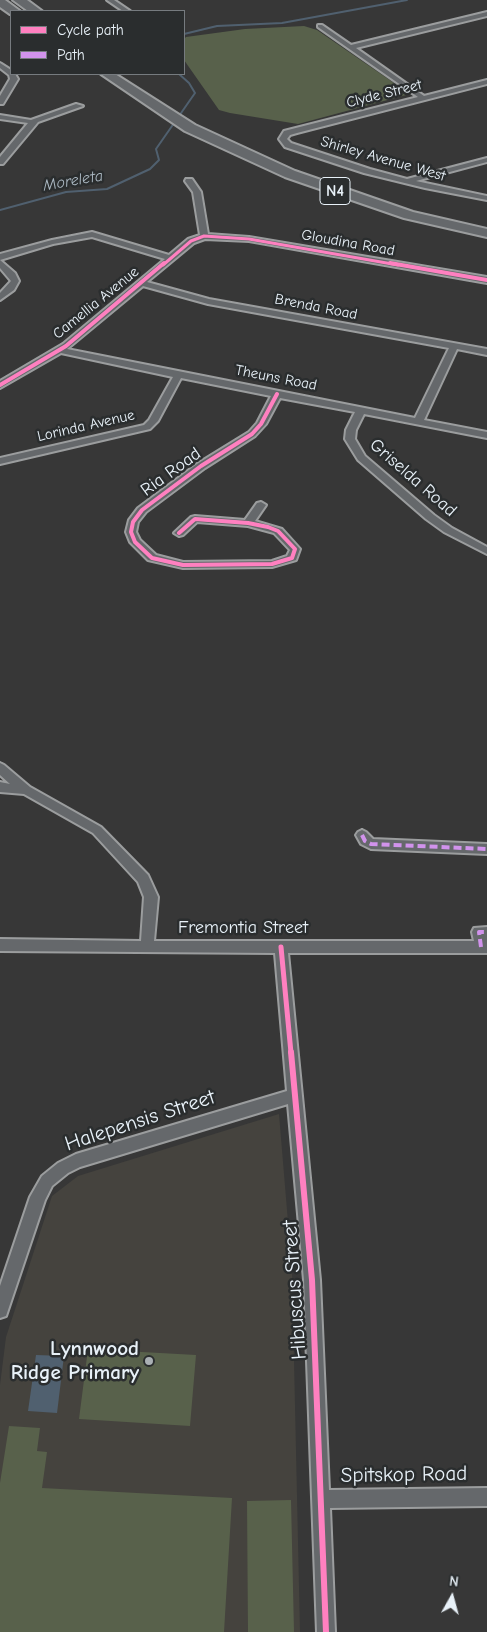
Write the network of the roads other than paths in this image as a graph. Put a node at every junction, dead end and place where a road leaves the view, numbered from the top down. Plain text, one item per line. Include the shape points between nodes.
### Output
1 (19, 0) edge
2 (28, 0) edge
3 (110, 0) edge
4 (0, 2) edge
5 (12, 10) edge
6 (36, 10) edge
7 (37, 10) edge
8 (125, 10) edge
9 (487, 14) edge
10 (320, 26) dead end
11 (350, 47) junction
12 (12, 75) edge
13 (109, 75) edge
14 (131, 75) edge
15 (487, 82) edge
16 (424, 98) junction
17 (0, 102) edge
18 (80, 106) dead end
19 (172, 109) junction
20 (0, 118) edge
21 (33, 122) junction
22 (195, 124) junction
23 (288, 133) joint
24 (487, 160) edge
25 (0, 162) edge
26 (189, 181) dead end
27 (407, 182) junction
28 (487, 198) edge
29 (487, 220) edge
30 (487, 233) edge
31 (204, 236) junction
32 (0, 258) edge
33 (171, 258) junction
34 (0, 263) edge
35 (487, 280) edge
36 (141, 283) junction
37 (0, 296) edge
38 (454, 346) junction
39 (60, 350) junction
40 (487, 352) edge
41 (178, 374) junction
42 (0, 384) edge
43 (278, 394) junction
44 (361, 410) junction
45 (418, 422) junction
46 (487, 435) edge
47 (0, 461) edge
48 (261, 505) dead end
49 (248, 523) junction
50 (179, 533) dead end
51 (487, 551) edge
52 (0, 768) edge
53 (0, 787) edge
54 (26, 790) junction
55 (362, 835) dead end
56 (487, 849) edge
57 (487, 932) edge
58 (0, 945) edge
59 (147, 947) junction
60 (281, 947) junction
61 (484, 947) edge
62 (295, 1095) junction
63 (0, 1310) edge
64 (487, 1497) edge
65 (322, 1499) junction
66 (326, 1632) edge

1 - 6 highway
2 - 7 highway
3 - 8 street
4 - 5 highway
9 - 11 street
10 - 11 street
11 - 16 street
12 - 17 street via 14,79
13 - 19 highway, N4
14 - 19 highway, N4
15 - 16 street, Clyde Street
16 - 23 street, Clyde Street
18 - 21 street
19 - 22 highway, N4
20 - 21 street
21 - 25 street
22 - 29 highway, N4 via 323,175 419,204
22 - 30 highway, N4 via 248,156 343,194 409,215
23 - 27 street, Shirley Avenue West via 283,139 288,144
24 - 27 street
26 - 31 street via 198,192
27 - 28 street, Shirley Avenue West
31 - 33 street, Camellia Avenue via 193,240
31 - 35 street, Gloudina Road via 249,238
32 - 33 street via 92,234
33 - 36 street, Camellia Avenue
34 - 37 street via 15,281
36 - 38 street, Brenda Road via 208,301
36 - 39 street, Camellia Avenue
38 - 40 street, Brenda Road
38 - 45 street
39 - 41 street, Theuns Road
39 - 42 street, Camellia Avenue
41 - 43 street, Theuns Road
41 - 47 street, Lorinda Avenue via 147,427
43 - 44 street, Theuns Road
43 - 49 street, Ria Road via 252,434 193,471 142,510 133,522 131,532 134,542 152,558 183,565 266,564 292,558 295,549 278,531
44 - 45 street, Theuns Road
44 - 51 street, Griselda Road via 350,439 361,458 430,517
45 - 46 street, Theuns Road
48 - 49 street
49 - 50 street via 195,518
52 - 54 street
53 - 54 street
54 - 59 street via 97,830 143,878 151,897
55 - 56 street via 371,844
57 - 61 street via 479,932
58 - 59 street, Fremontia Street
59 - 60 street, Fremontia Street
60 - 61 street, Fremontia Street
60 - 62 street, Hibuscus Street
62 - 63 street, Halepensis Street via 76,1160 63,1168 47,1181 38,1197
62 - 65 street, Hibuscus Street via 312,1280
64 - 65 street, Spitskop Road
65 - 66 street, Hibuscus Street

